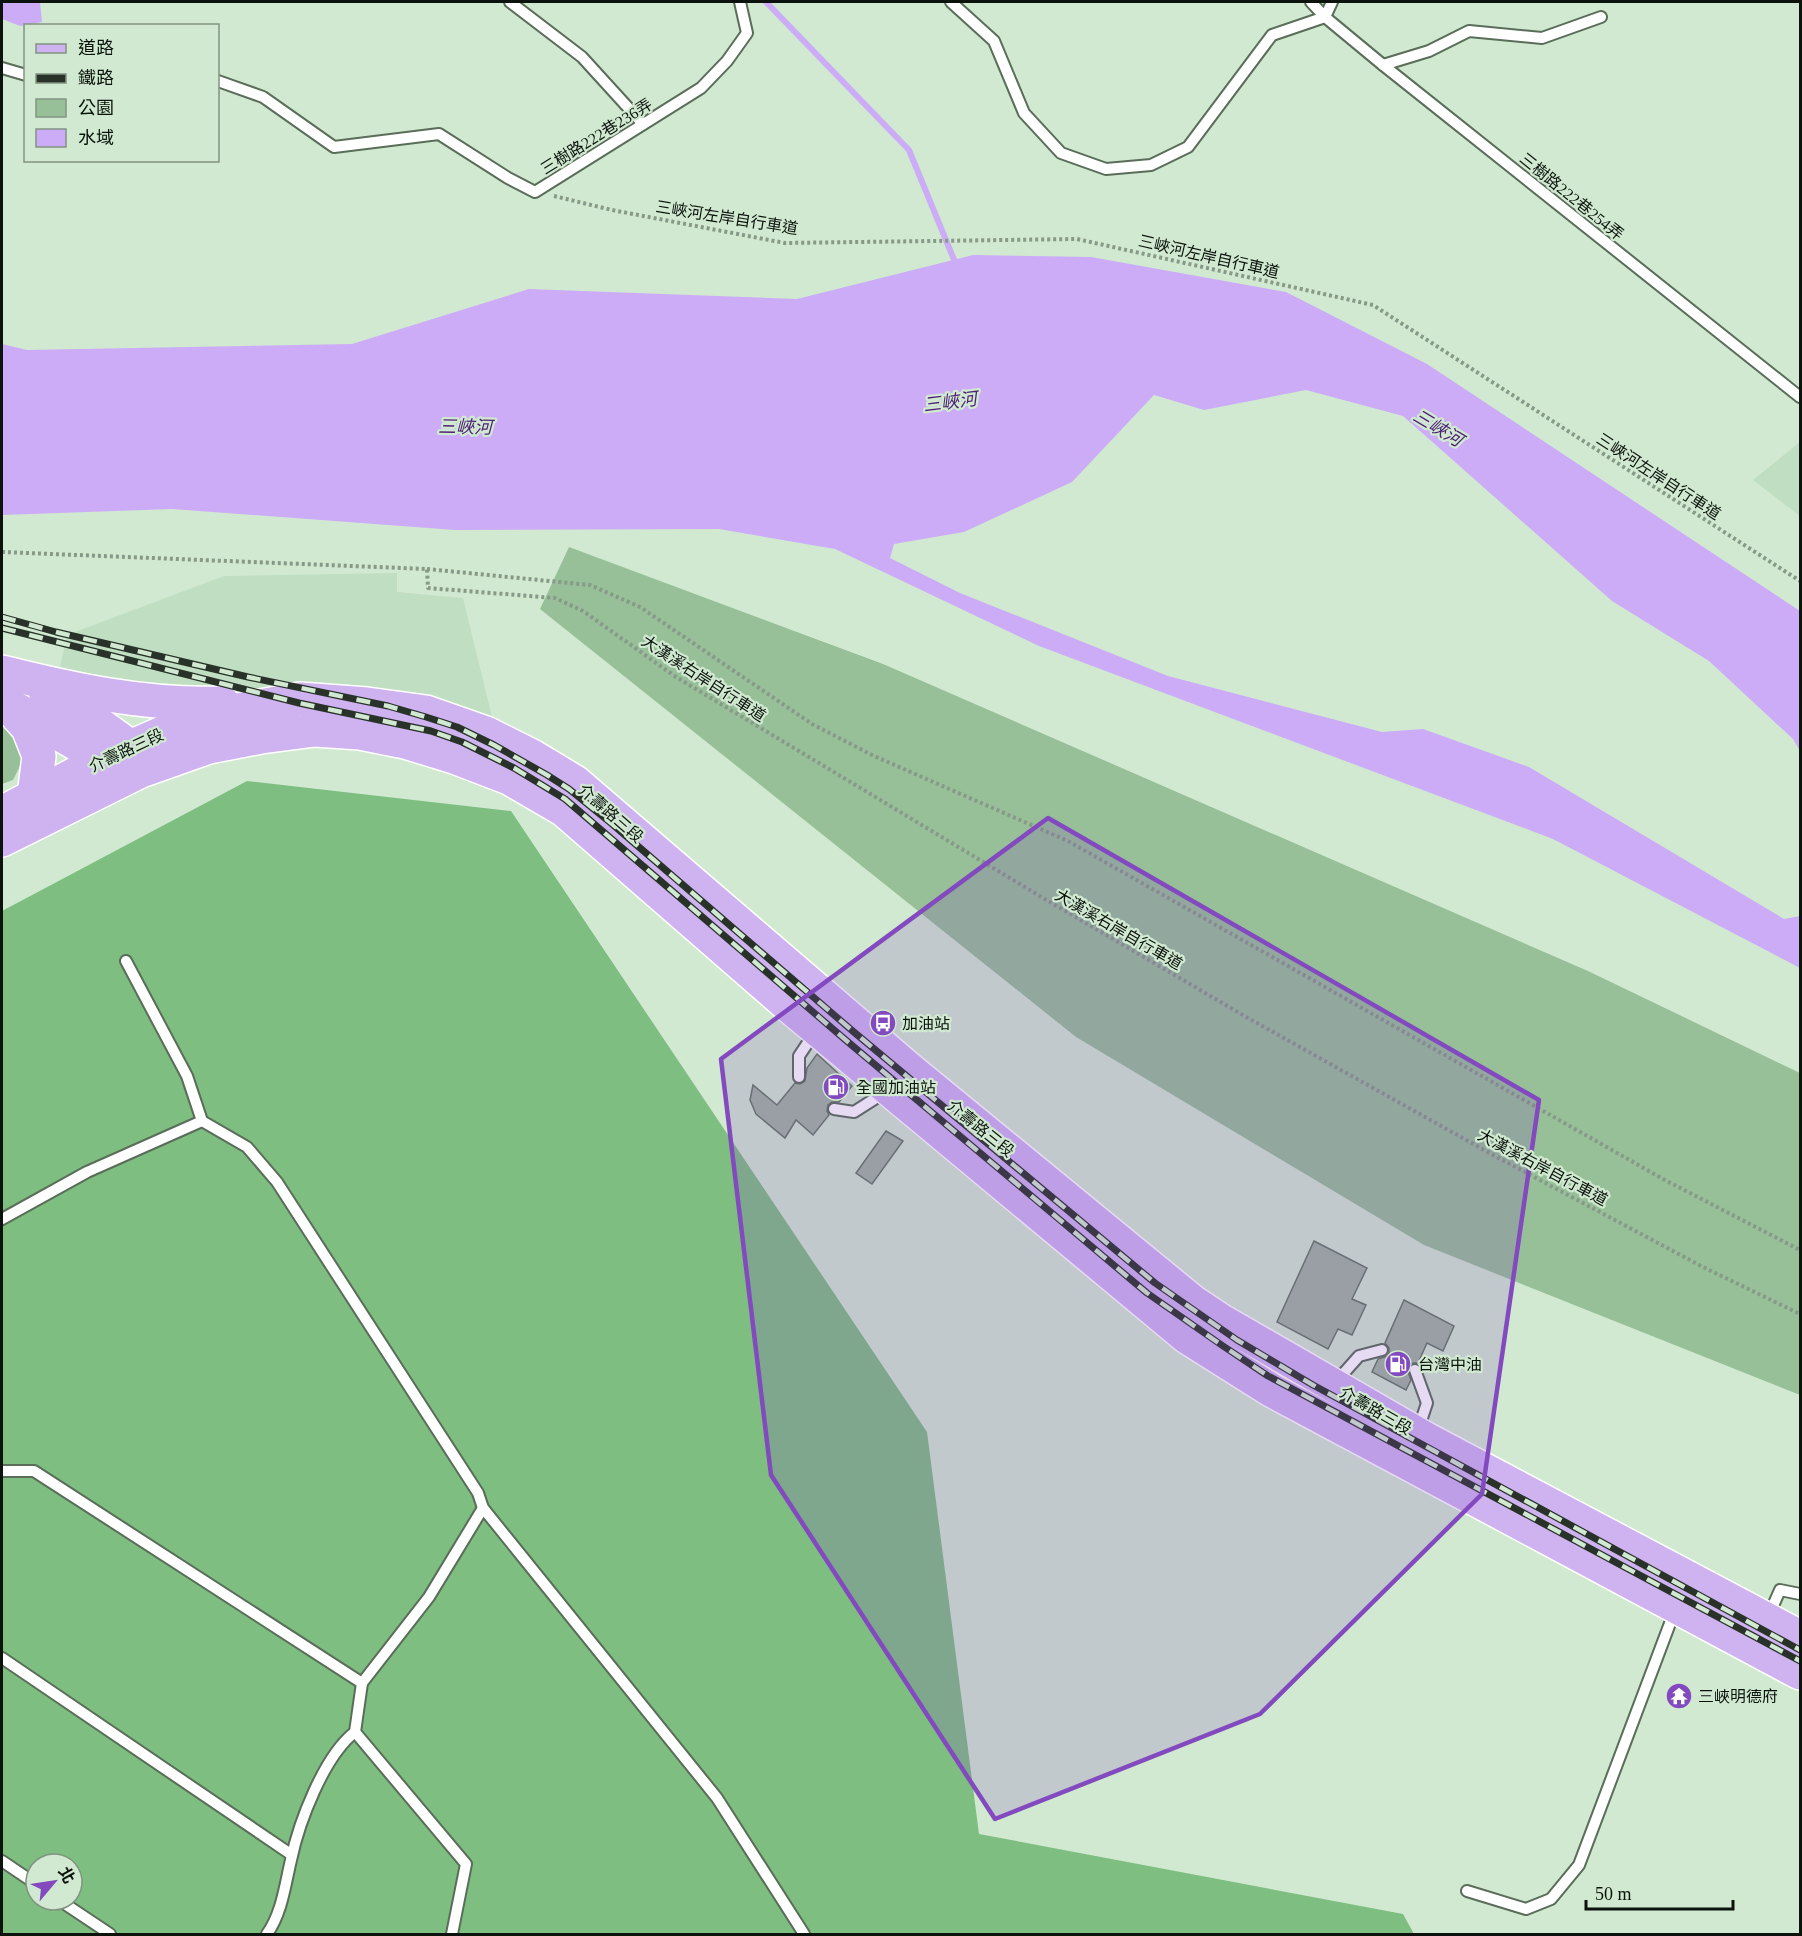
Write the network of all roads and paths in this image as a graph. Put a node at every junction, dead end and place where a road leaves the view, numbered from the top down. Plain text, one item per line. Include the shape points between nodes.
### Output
1 (510, 2) edge
2 (740, 2) edge
3 (951, 2) edge
4 (1311, 2) edge
5 (1332, 2) edge
6 (1325, 17) junction
7 (1601, 17) dead end
8 (1383, 65) junction
9 (2, 68) edge
10 (24, 74) edge
11 (219, 81) edge
12 (643, 124) junction
13 (535, 192) junction
14 (1800, 397) edge
15 (2, 552) edge
16 (427, 569) junction
17 (1800, 581) edge
18 (2, 682) edge
19 (300, 699) junction
20 (126, 758) junction
21 (34, 796) junction
22 (2, 813) edge
23 (2, 840) edge
24 (126, 962) dead end
25 (817, 1029) junction
26 (799, 1077) dead end
27 (890, 1090) junction
28 (834, 1110) dead end
29 (201, 1121) junction
30 (2, 1220) edge
31 (1800, 1250) edge
32 (1800, 1314) edge
33 (1196, 1324) junction
34 (1382, 1350) dead end
35 (1415, 1370) dead end
36 (1333, 1385) junction
37 (1417, 1433) junction
38 (2, 1471) edge
39 (483, 1508) junction
40 (1800, 1594) edge
41 (1676, 1607) junction
42 (1761, 1634) junction
43 (1800, 1637) edge
44 (2, 1658) edge
45 (1800, 1673) edge
46 (362, 1683) junction
47 (355, 1732) junction
48 (292, 1855) junction
49 (2, 1861) edge
50 (24, 1876) edge
51 (1467, 1891) dead end
52 (76, 1912) edge
53 (110, 1935) edge
54 (267, 1935) edge
55 (452, 1935) edge
56 (804, 1935) edge

1 - 12 lane via 582,57
2 - 12 lane, 三樹路222巷236弄 via 747,33 727,61 701,88
3 - 6 lane via 994,41 1024,113 1061,153 1106,169 1151,165 1188,147 1272,35
4 - 6 lane, 三樹路222巷254弄
5 - 6 lane
6 - 8 lane, 三樹路222巷254弄
7 - 8 lane via 1542,38 1469,31 1429,51
8 - 14 lane, 三樹路222巷254弄
9 - 10 lane
11 - 13 lane, 三樹路222巷236弄 via 263,97 334,147 439,134
12 - 13 lane, 三樹路222巷236弄
13 - 17 path, 三峽河左岸自行車道 via 785,243 1077,239 1373,305
15 - 16 path
16 - 31 path via 590,585 640,607 812,724 874,756 1068,841 1663,1179
16 - 32 path, 大漢溪右岸自行車道 via 428,588 555,598 583,611 676,677 1228,1006 1504,1161
18 - 19 main road via 198,704
18 - 20 main road via 87,750
18 - 21 main road via 39,756
19 - 20 main road, 介壽路三段 via 226,712 174,728
19 - 33 main road, 介壽路三段 via 426,712 486,733 575,783 910,1070 1193,1302
20 - 21 main road, 介壽路三段
20 - 23 main road, 介壽路三段
20 - 25 main road, 介壽路三段 via 315,730 405,742 509,778 564,810
21 - 22 main road, 介壽路三段
24 - 29 lane via 187,1076
25 - 26 lane via 799,1056
25 - 27 main road, 介壽路三段
27 - 28 lane via 854,1112
27 - 33 main road, 介壽路三段
29 - 30 lane via 87,1172
29 - 39 lane via 247,1147 277,1182 478,1493
33 - 36 main road, 介壽路三段
33 - 41 main road, 介壽路三段 via 1271,1390
34 - 36 lane via 1359,1356
35 - 37 lane via 1427,1403
36 - 37 main road, 介壽路三段
37 - 42 main road, 介壽路三段
38 - 46 lane via 34,1471
39 - 46 lane via 429,1597
39 - 56 lane via 717,1798
40 - 42 lane via 1780,1590
41 - 42 main road, 介壽路三段
41 - 51 lane via 1579,1865 1551,1899 1526,1909
42 - 43 main road, 介壽路三段
42 - 45 main road, 介壽路三段
44 - 48 lane
46 - 47 lane
47 - 48 lane via 345,1740 315,1787
47 - 55 lane via 466,1864
48 - 54 lane via 277,1921
49 - 50 lane
52 - 53 lane

